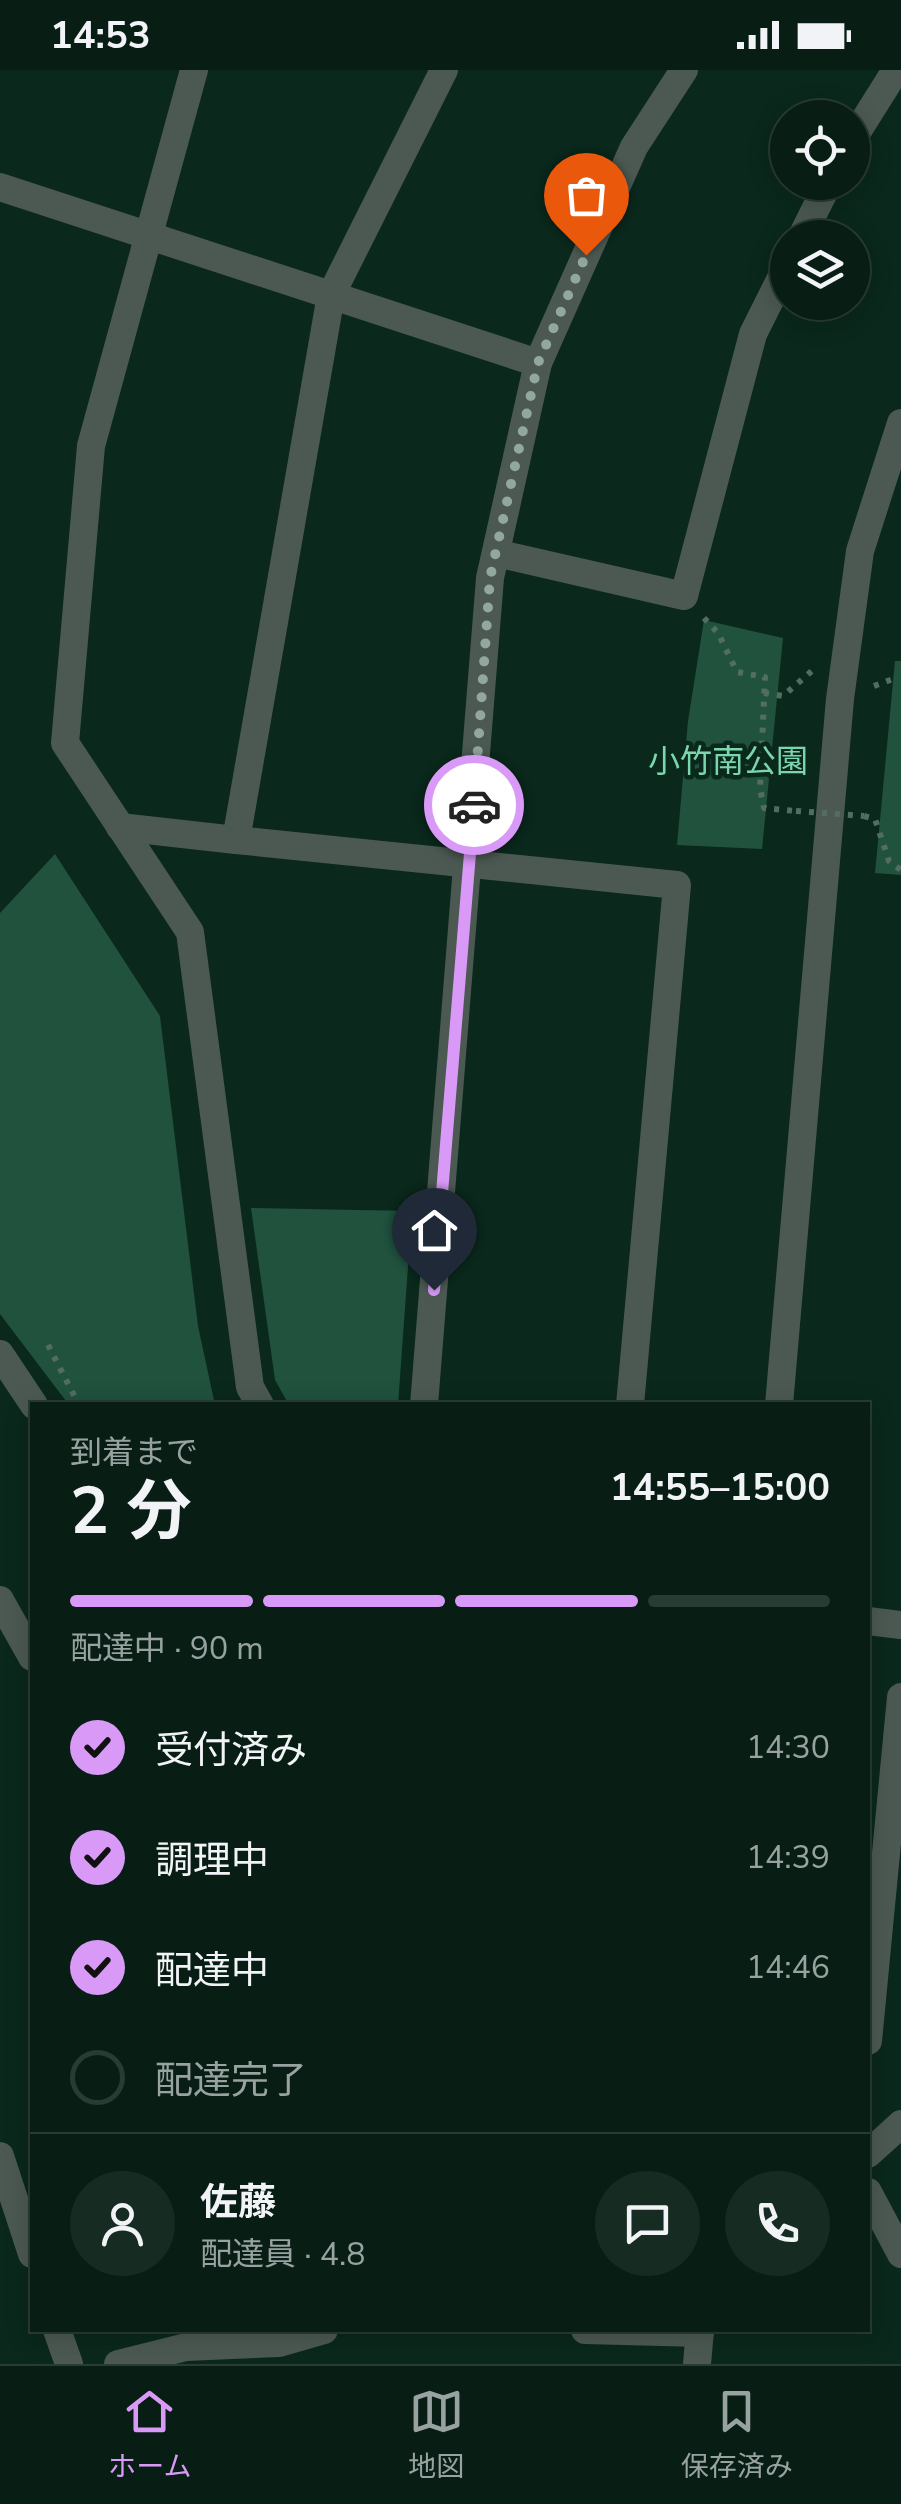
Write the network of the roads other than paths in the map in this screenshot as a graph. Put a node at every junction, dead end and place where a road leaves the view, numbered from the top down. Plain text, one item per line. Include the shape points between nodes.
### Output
1 (194, 70) edge
2 (444, 70) edge
3 (684, 70) edge
4 (896, 70) edge
5 (870, 111) edge
6 (0, 187) edge
7 (150, 236) junction
8 (331, 295) junction
9 (770, 299) edge
10 (538, 363) junction
11 (901, 423) edge
12 (496, 553) junction
13 (120, 827) junction
14 (236, 840) junction
15 (470, 866) junction
16 (0, 1354) edge
17 (32, 1402) edge
18 (258, 1402) edge
19 (424, 1402) edge
20 (630, 1402) edge
21 (779, 1402) edge
22 (0, 1600) edge
23 (870, 1621) edge
24 (901, 1625) edge
25 (30, 1653) edge
26 (901, 1697) edge
27 (891, 1925) edge
28 (870, 2031) edge
29 (901, 2124) edge
30 (870, 2152) edge
31 (0, 2156) edge
32 (870, 2196) edge
33 (30, 2248) edge
34 (901, 2254) edge
35 (58, 2332) edge
36 (317, 2332) edge
37 (700, 2332) edge
38 (68, 2364) edge
39 (118, 2364) edge
40 (698, 2364) edge

1 - 7 street
2 - 8 street
3 - 10 street via 634,147
4 - 5 street
6 - 7 street
7 - 8 street
7 - 13 street via 91,446 65,743
8 - 10 street
8 - 14 street
9 - 12 street via 752,334 682,596
10 - 12 street
11 - 21 street via 860,550 840,699
12 - 15 street
13 - 14 street
13 - 18 street via 190,932 250,1387
14 - 15 street
15 - 19 street
15 - 20 street via 676,885
16 - 17 street
22 - 25 street
23 - 24 street
26 - 27 street
27 - 28 street
29 - 30 street
31 - 33 street
32 - 34 street
35 - 38 street
36 - 39 street via 278,2343 186,2347
37 - 40 street

